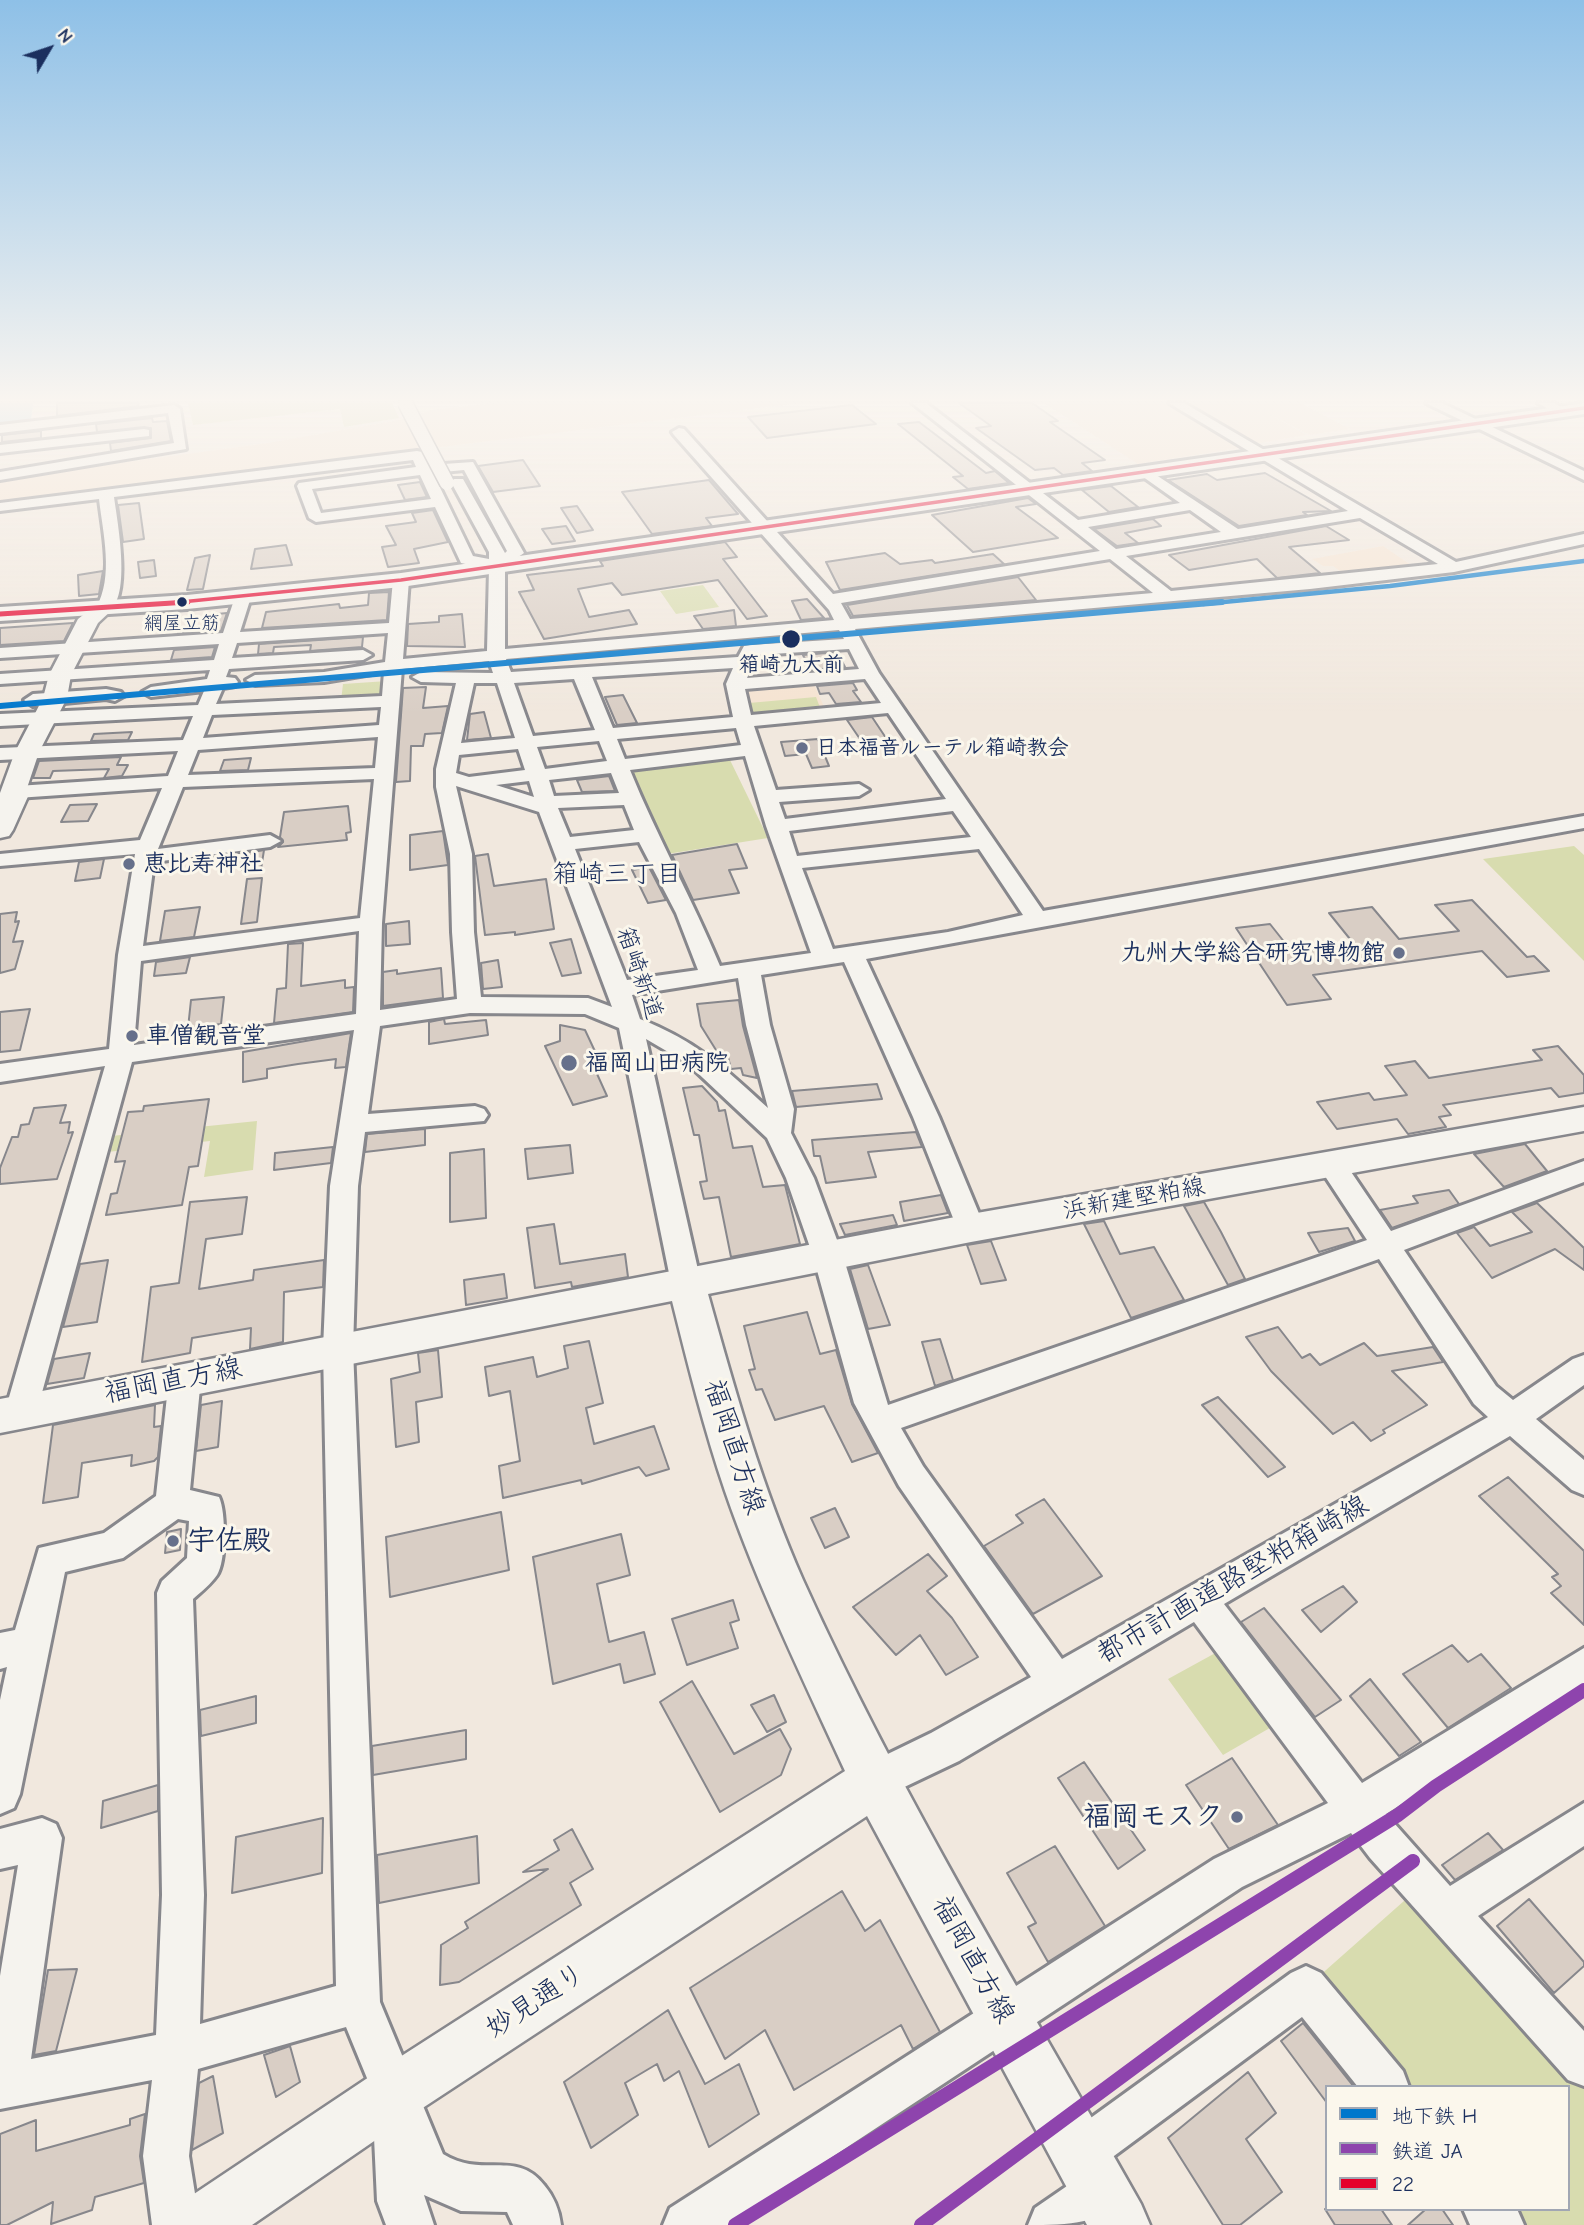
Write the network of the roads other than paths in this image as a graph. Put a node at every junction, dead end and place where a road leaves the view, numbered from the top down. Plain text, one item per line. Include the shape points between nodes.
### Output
1 (107, 507) edge
2 (443, 507) edge
3 (464, 507) edge
4 (491, 507) edge
5 (745, 507) edge
6 (898, 507) edge
7 (1049, 507) edge
8 (1182, 507) edge
9 (1196, 507) edge
10 (1352, 507) edge
11 (1363, 513) junction
12 (1073, 525) junction
13 (763, 527) junction
14 (1236, 534) junction
15 (1584, 539) edge
16 (1112, 554) junction
17 (495, 565) junction
18 (1454, 567) junction
19 (401, 580) junction
20 (243, 597) junction
21 (1170, 598) junction
22 (829, 600) junction
23 (104, 608) junction
24 (0, 614) edge
25 (845, 624) junction
26 (398, 627) junction
27 (230, 637) junction
28 (854, 644) junction
29 (73, 649) junction
30 (0, 653) edge
31 (496, 655) junction
32 (746, 662) junction
33 (395, 665) junction
34 (581, 673) junction
35 (870, 673) junction
36 (218, 674) junction
37 (60, 675) junction
38 (503, 678) junction
39 (0, 679) edge
40 (466, 679) junction
41 (255, 680) joint
42 (735, 684) junction
43 (186, 687) joint
44 (392, 701) junction
45 (0, 705) edge
46 (892, 707) junction
47 (50, 708) junction
48 (205, 710) junction
49 (0, 720) edge
50 (743, 721) junction
51 (390, 730) junction
52 (606, 734) junction
53 (263, 740) junction
54 (526, 742) junction
55 (189, 745) junction
56 (753, 749) junction
57 (450, 750) junction
58 (27, 752) junction
59 (0, 754) edge
60 (619, 768) junction
61 (386, 773) junction
62 (537, 775) junction
63 (251, 780) junction
64 (456, 780) junction
65 (173, 782) junction
66 (859, 790) dead end
67 (768, 797) junction
68 (631, 799) junction
69 (10, 802) edge
70 (959, 804) junction
71 (547, 805) junction
72 (1584, 822) edge
73 (776, 825) junction
74 (0, 831) edge
75 (646, 835) junction
76 (270, 841) dead end
77 (984, 842) junction
78 (562, 844) junction
79 (146, 851) junction
80 (0, 860) edge
81 (789, 863) junction
82 (1037, 919) junction
83 (371, 923) junction
84 (852, 954) junction
85 (130, 955) junction
86 (825, 958) junction
87 (748, 970) junction
88 (712, 975) junction
89 (619, 989) junction
90 (470, 1005) junction
91 (368, 1021) junction
92 (630, 1024) junction
93 (121, 1056) junction
94 (0, 1073) edge
95 (475, 1115) dead end
96 (1584, 1119) edge
97 (353, 1124) junction
98 (778, 1133) junction
99 (1331, 1164) junction
100 (1584, 1171) edge
101 (971, 1228) junction
102 (1385, 1245) junction
103 (828, 1256) junction
104 (686, 1283) junction
105 (338, 1349) junction
106 (1584, 1368) edge
107 (185, 1378) junction
108 (11, 1413) edge
109 (1510, 1420) junction
110 (880, 1422) junction
111 (1584, 1480) edge
112 (172, 1503) junction
113 (1198, 1598) junction
114 (15, 1648) edge
115 (1584, 1666) edge
116 (1057, 1683) junction
117 (875, 1781) junction
118 (0, 1794) edge
119 (1356, 1810) junction
120 (1584, 1823) edge
121 (0, 1849) edge
122 (1446, 1912) junction
123 (358, 2002) junction
124 (1005, 2021) junction
125 (177, 2053) junction
126 (1584, 2064) edge
127 (1385, 2085) edge
128 (2, 2086) edge
129 (395, 2093) junction
130 (1100, 2190) edge
131 (1489, 2211) edge
132 (204, 2222) edge
133 (410, 2225) edge
134 (537, 2225) edge
135 (687, 2225) edge
136 (1052, 2225) edge
137 (1500, 2225) edge

1 - 23 street via 113,584 112,599
2 - 17 street via 467,560
3 - 17 street via 484,554
4 - 17 street via 516,553
5 - 13 street
6 - 13 highway
7 - 12 street
8 - 12 street
9 - 14 street
10 - 11 street
11 - 14 street
11 - 18 street
12 - 16 street
13 - 17 highway
13 - 22 street
14 - 16 street
15 - 18 street
16 - 21 street
16 - 22 street
17 - 19 highway
17 - 31 street, 箱崎新道
18 - 21 street
19 - 20 highway
19 - 26 street
20 - 23 highway
20 - 27 street
21 - 25 street
22 - 25 street
23 - 24 highway
23 - 29 main road via 89,619
25 - 28 street
25 - 31 street
26 - 27 street
26 - 33 street
27 - 29 street
27 - 36 street
28 - 32 street via 750,650
28 - 35 street
29 - 30 street
29 - 37 main road
31 - 33 street
31 - 38 street, 箱崎新道
32 - 34 street
32 - 42 street
33 - 36 street
33 - 40 street
33 - 41 street via 284,681
33 - 44 street
34 - 38 street
34 - 52 street
35 - 42 street
35 - 46 street
36 - 37 street
36 - 41 street
36 - 43 street
36 - 48 street
37 - 39 street
37 - 47 main road
38 - 40 street
38 - 54 street, 箱崎新道
40 - 57 street
42 - 50 street
43 - 47 street via 85,695
44 - 48 street
44 - 51 street
45 - 47 street via 25,701
46 - 50 street
46 - 70 street
47 - 48 street
47 - 49 street
47 - 58 main road
48 - 55 street
50 - 52 street
50 - 56 street
51 - 53 street
51 - 61 street
52 - 54 street
52 - 60 street
53 - 55 street
53 - 63 street
54 - 57 street
54 - 62 street, 箱崎新道
55 - 58 street
55 - 65 street
56 - 60 street
56 - 67 street
57 - 64 street
58 - 59 street
58 - 69 main road
60 - 62 street
60 - 68 street
61 - 63 street
61 - 83 street
62 - 64 street
62 - 71 street, 箱崎新道
63 - 65 street
64 - 71 street
64 - 90 street
65 - 69 street
65 - 79 street
66 - 67 street
67 - 73 street
68 - 71 street
68 - 75 street
69 - 74 main road
70 - 73 street
70 - 77 street
71 - 78 street, 箱崎新道
72 - 82 street
73 - 81 street
75 - 78 street
75 - 88 street via 687,913
76 - 79 street
77 - 81 street
77 - 82 street
78 - 89 street, 箱崎新道
79 - 80 street
79 - 85 street
81 - 86 street
82 - 84 street
83 - 85 street
83 - 91 street
84 - 86 street
84 - 101 street
85 - 93 street
86 - 87 street
87 - 88 street
87 - 98 street via 782,1109
88 - 89 street
89 - 92 street, 箱崎新道
90 - 91 street
90 - 92 street via 588,1006
91 - 93 street
91 - 97 street
92 - 98 street via 665,1038 696,1058
92 - 104 street, 箱崎新道
93 - 94 street
93 - 108 street
95 - 97 street
96 - 99 main road, 浜新建堅粕線
97 - 105 street via 344,1186
98 - 103 street
99 - 101 main road, 浜新建堅粕線
99 - 102 street
100 - 102 street
101 - 103 main road, 浜新建堅粕線
102 - 109 street via 1485,1395
102 - 110 street
103 - 104 main road, 浜新建堅粕線
103 - 110 street via 870,1403
104 - 105 main road, 福岡直方線
104 - 117 main road, 福岡直方線 via 747,1493
105 - 107 main road, 福岡直方線
105 - 123 street
106 - 109 street, 都市計画道路堅粕箱崎線
107 - 108 main road, 福岡直方線
107 - 112 street
109 - 111 street
109 - 113 street, 都市計画道路堅粕箱崎線
110 - 116 street via 911,1476
112 - 114 street via 111,1547 51,1559
112 - 125 street via 207,1508 204,1564 176,1593 183,1895
113 - 116 street, 都市計画道路堅粕箱崎線
113 - 119 street
114 - 118 street
115 - 119 street
116 - 117 street, 都市計画道路堅粕箱崎線
117 - 124 main road, 福岡直方線
117 - 129 main road, 妙見通り
119 - 122 street
119 - 124 street via 1228,1873
120 - 122 street
121 - 128 street via 42,1838
122 - 126 street
123 - 125 street
123 - 129 street
124 - 130 main road, 福岡直方線
124 - 135 street
125 - 128 street
125 - 132 street via 166,2156
127 - 130 street via 1306,1988
129 - 132 main road, 妙見通り
129 - 133 street via 401,2201
129 - 134 street via 427,2170 449,2186 469,2192 518,2189 536,2212
130 - 136 street
131 - 137 street

